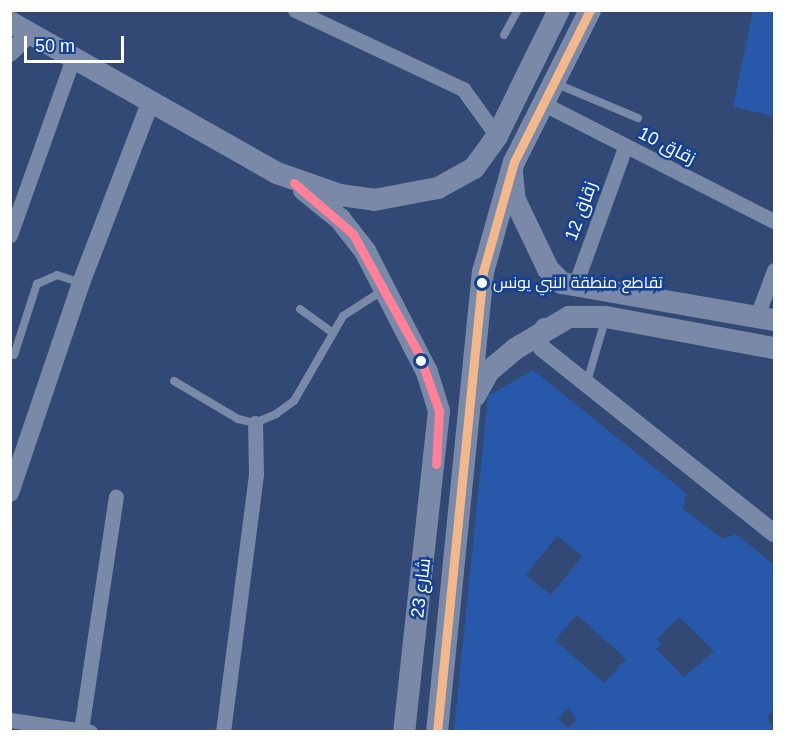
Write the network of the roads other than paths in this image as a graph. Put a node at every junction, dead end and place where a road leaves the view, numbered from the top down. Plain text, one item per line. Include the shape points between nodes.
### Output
1 (295, 10) edge
2 (518, 10) edge
3 (560, 10) edge
4 (590, 10) edge
5 (20, 27) edge
6 (504, 35) dead end
7 (10, 53) edge
8 (73, 58) junction
9 (553, 82) junction
10 (150, 103) junction
11 (542, 103) junction
12 (638, 118) dead end
13 (497, 136) junction
14 (625, 147) junction
15 (514, 162) junction
16 (277, 173) junction
17 (16, 196) edge
18 (774, 221) edge
19 (10, 235) edge
20 (774, 270) edge
21 (81, 282) junction
22 (386, 288) junction
23 (574, 288) junction
24 (300, 309) dead end
25 (606, 317) junction
26 (766, 318) edge
27 (544, 327) junction
28 (332, 332) junction
29 (774, 348) edge
30 (14, 355) dead end
31 (174, 381) dead end
32 (587, 382) junction
33 (473, 403) junction
34 (255, 423) junction
35 (16, 462) edge
36 (10, 493) edge
37 (117, 497) dead end
38 (774, 532) edge
39 (10, 720) edge
40 (86, 731) edge
41 (223, 732) edge
42 (404, 732) edge
43 (437, 732) edge

1 - 13 street via 463,89
2 - 6 lane
3 - 13 main road
4 - 9 main road
5 - 7 street
5 - 8 main road
8 - 10 main road
8 - 17 street
9 - 11 main road
9 - 12 lane
10 - 16 main road
10 - 21 street
11 - 14 street, زقاق 10
11 - 15 main road
13 - 16 main road via 482,159 457,181 386,198 359,200
14 - 18 street, زقاق 10
14 - 23 street, زقاق 12
15 - 23 main road via 512,191 524,219 552,274
15 - 33 main road, شارع 23 via 491,239 479,307
16 - 22 main road, شارع 23 via 340,219
17 - 19 street
20 - 26 street
21 - 30 lane via 57,275 38,284
21 - 35 street
22 - 28 lane via 355,305
22 - 42 main road, شارع 23 via 434,391 438,444
23 - 26 main road
24 - 28 lane
25 - 27 main road via 569,317
25 - 29 main road
25 - 32 lane
27 - 32 street via 539,344
27 - 33 main road via 489,371
28 - 34 lane via 294,401
31 - 34 lane
32 - 38 street
33 - 43 main road, شارع 23
34 - 41 street via 256,473
35 - 36 street
37 - 40 street
39 - 40 street

